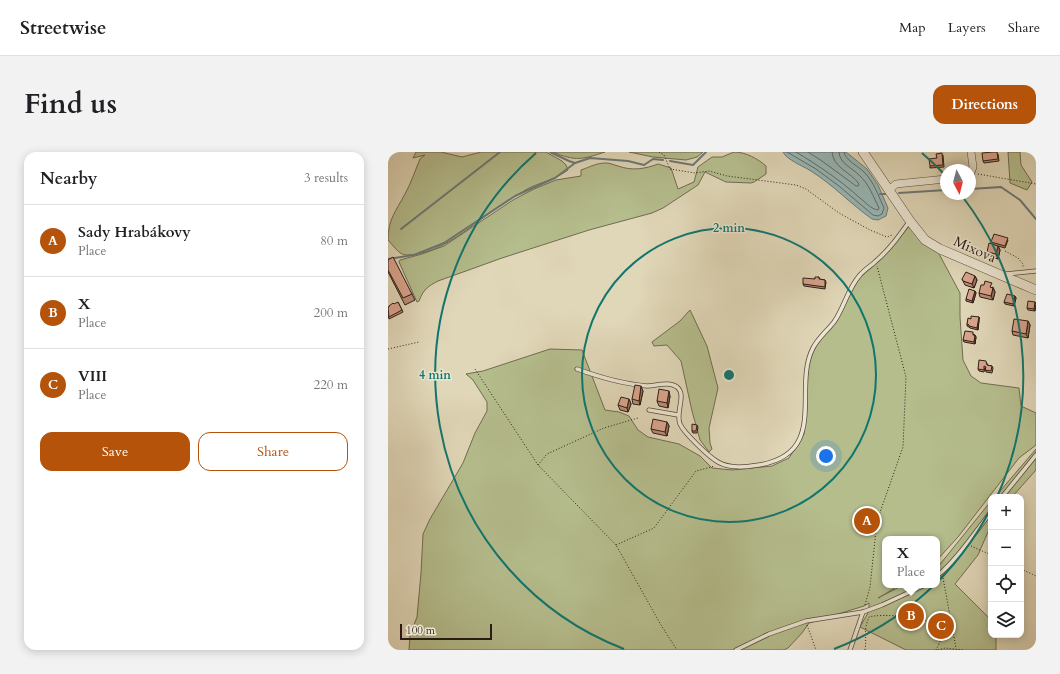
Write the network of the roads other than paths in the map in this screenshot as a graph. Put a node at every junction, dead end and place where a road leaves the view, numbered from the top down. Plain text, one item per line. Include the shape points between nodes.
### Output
1 (863, 152) edge
2 (971, 152) edge
3 (973, 164) edge
4 (940, 180) edge
5 (889, 190) junction
6 (910, 221) junction
7 (1036, 271) edge
8 (1001, 276) junction
9 (1036, 290) edge
10 (577, 369) dead end
11 (649, 410) dead end
12 (678, 415) junction
13 (1036, 455) edge
14 (1004, 494) edge
15 (988, 516) edge
16 (940, 574) edge
17 (919, 588) edge
18 (863, 612) junction
19 (736, 650) edge
20 (850, 650) edge

1 - 5 street, Mixova
2 - 3 street
4 - 5 street via 896,184
5 - 6 street, Mixova
6 - 8 street, Mixova via 932,244
6 - 12 lane via 876,262 859,276 834,321 810,355 803,431 790,451 772,462 727,466 710,456 686,434
7 - 8 lane
8 - 9 street, Mixova
10 - 12 lane via 596,376 647,386 675,385 680,389 682,399
11 - 12 lane
13 - 14 lane
15 - 16 lane
17 - 18 lane
18 - 19 lane via 806,621 769,634
18 - 20 lane

